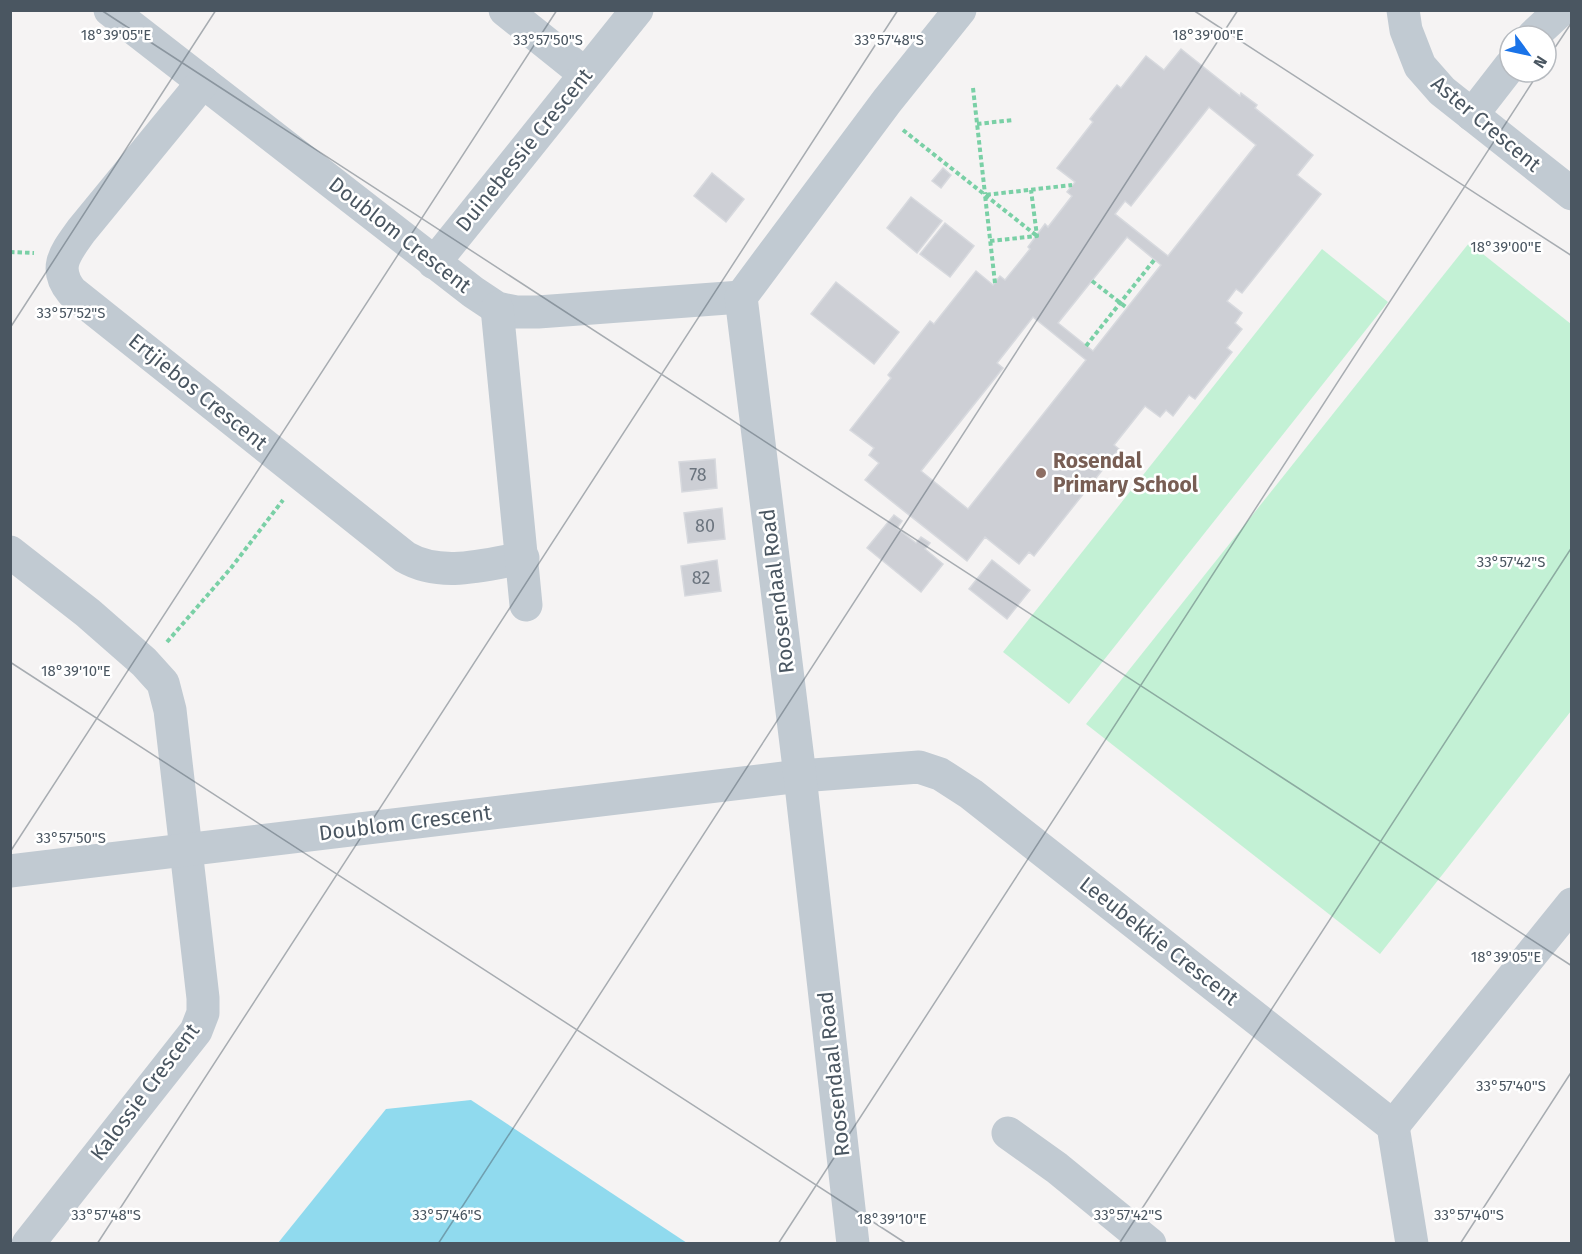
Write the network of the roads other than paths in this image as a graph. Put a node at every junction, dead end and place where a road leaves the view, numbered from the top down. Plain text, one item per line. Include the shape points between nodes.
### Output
1 (110, 10) edge
2 (505, 10) edge
3 (637, 10) edge
4 (960, 10) edge
5 (1403, 10) edge
6 (1561, 10) edge
7 (1546, 24) edge
8 (585, 74) junction
9 (1498, 81) edge
10 (203, 82) junction
11 (1472, 115) junction
12 (1572, 194) edge
13 (434, 262) junction
14 (741, 297) junction
15 (497, 308) junction
16 (10, 552) edge
17 (523, 558) junction
18 (526, 605) dead end
19 (800, 776) junction
20 (186, 849) junction
21 (11, 871) edge
22 (1572, 904) edge
23 (1393, 1126) junction
24 (1008, 1133) dead end
25 (28, 1244) edge
26 (853, 1244) edge
27 (1150, 1244) edge
28 (1412, 1244) edge

1 - 10 street, Doublom Crescent
2 - 8 street
3 - 8 street, Duinebessie Crescent
4 - 14 street
5 - 11 street, Aster Crescent via 1420,66 1442,91
6 - 7 street
8 - 13 street, Duinebessie Crescent
9 - 11 street
10 - 13 street, Doublom Crescent
10 - 17 street, Ertjiebos Crescent via 81,231 64,255 63,279 72,292 405,557 417,564 447,569
11 - 12 street, Aster Crescent
13 - 15 street, Doublom Crescent
14 - 15 street, Doublom Crescent via 538,312
14 - 19 street, Roosendaal Road
15 - 17 street
16 - 20 street, Kalossie Crescent via 88,613 163,683 168,697
17 - 18 street
19 - 20 street, Doublom Crescent
19 - 23 street, Leeubekkie Crescent via 919,767 956,783
19 - 26 street, Roosendaal Road
20 - 21 street, Doublom Crescent
20 - 25 street, Kalossie Crescent via 203,1014 191,1038
22 - 23 street
23 - 28 street
24 - 27 street

